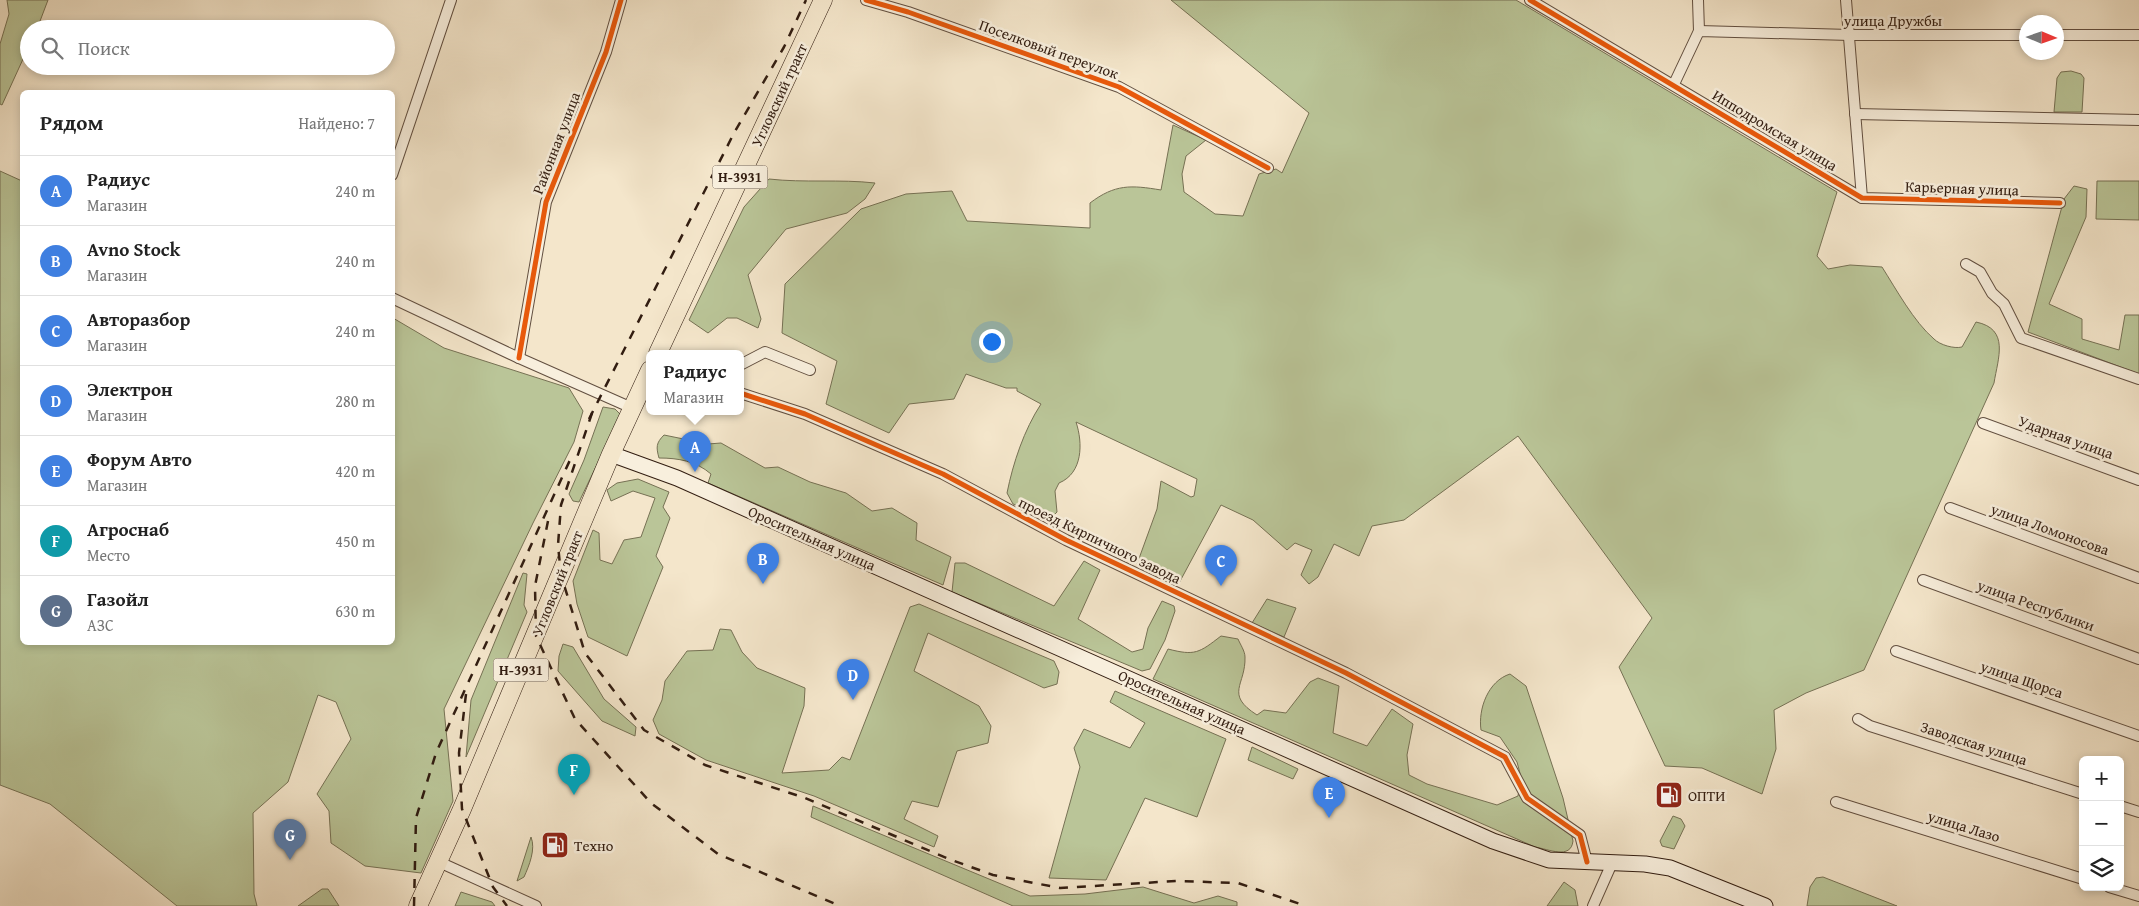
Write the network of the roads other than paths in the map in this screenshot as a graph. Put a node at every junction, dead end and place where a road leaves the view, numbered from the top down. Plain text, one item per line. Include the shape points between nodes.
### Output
1 (451, 0) edge
2 (621, 0) edge
3 (822, 0) edge
4 (866, 0) edge
5 (1530, 0) edge
6 (1698, 0) edge
7 (1846, 0) edge
8 (1700, 30) junction
9 (1850, 35) junction
10 (2019, 35) edge
11 (2064, 35) edge
12 (2139, 36) edge
13 (1674, 84) junction
14 (1855, 114) junction
15 (2139, 120) edge
16 (395, 166) edge
17 (1268, 168) dead end
18 (1862, 198) junction
19 (2060, 203) dead end
20 (1966, 264) dead end
21 (395, 299) edge
22 (659, 350) edge
23 (519, 358) junction
24 (744, 363) edge
25 (810, 370) dead end
26 (646, 378) edge
27 (2139, 379) edge
28 (744, 394) edge
29 (626, 421) junction
30 (1983, 423) dead end
31 (611, 454) junction
32 (2139, 480) edge
33 (1950, 508) dead end
34 (2139, 578) edge
35 (1923, 580) dead end
36 (1896, 651) dead end
37 (2139, 659) edge
38 (1858, 719) dead end
39 (2139, 736) edge
40 (2079, 793) edge
41 (1836, 802) dead end
42 (2124, 807) edge
43 (2139, 812) edge
44 (439, 862) junction
45 (1587, 862) junction
46 (1612, 864) junction
47 (2079, 878) edge
48 (2123, 891) edge
49 (2139, 896) edge
50 (418, 906) edge
51 (536, 906) edge
52 (1593, 906) edge
53 (1765, 906) edge

1 - 16 street
2 - 23 street, Районная улица via 606,52 546,202
3 - 22 highway, Угловский тракт / Н-3931
4 - 17 street, Поселковый переулок via 1119,87
5 - 13 street, Ипподромская улица
6 - 8 street
7 - 9 street
8 - 9 street, улица Дружбы
8 - 13 street
9 - 10 street, улица Дружбы
9 - 14 street
11 - 12 street
13 - 18 street, Ипподромская улица
14 - 15 street
14 - 18 street
18 - 19 street, Карьерная улица
20 - 27 street via 1980,272 1992,293 2004,304 2021,338
21 - 23 street
23 - 29 street
24 - 25 street via 765,352
26 - 29 highway, Угловский тракт / Н-3931
28 - 45 street, проезд Кирпичного завода via 805,414 943,474 1066,540 1346,673 1505,757 1527,798 1580,835
29 - 31 highway, Угловский тракт / Н-3931
30 - 32 street, Ударная улица
31 - 44 highway, Угловский тракт / Н-3931
31 - 45 main road, Оросительная улица via 677,478 1493,841 1549,860
33 - 34 street, улица Ломоносова
35 - 37 street, улица Республики
36 - 39 street, улица Щорса
38 - 40 street, Заводская улица via 1870,726
41 - 47 street, улица Лазо
42 - 43 street
44 - 50 highway, Угловский тракт / Н-3931
44 - 51 street
45 - 46 main road, Оросительная улица
46 - 52 street
46 - 53 main road, Оросительная улица via 1670,868
48 - 49 street

